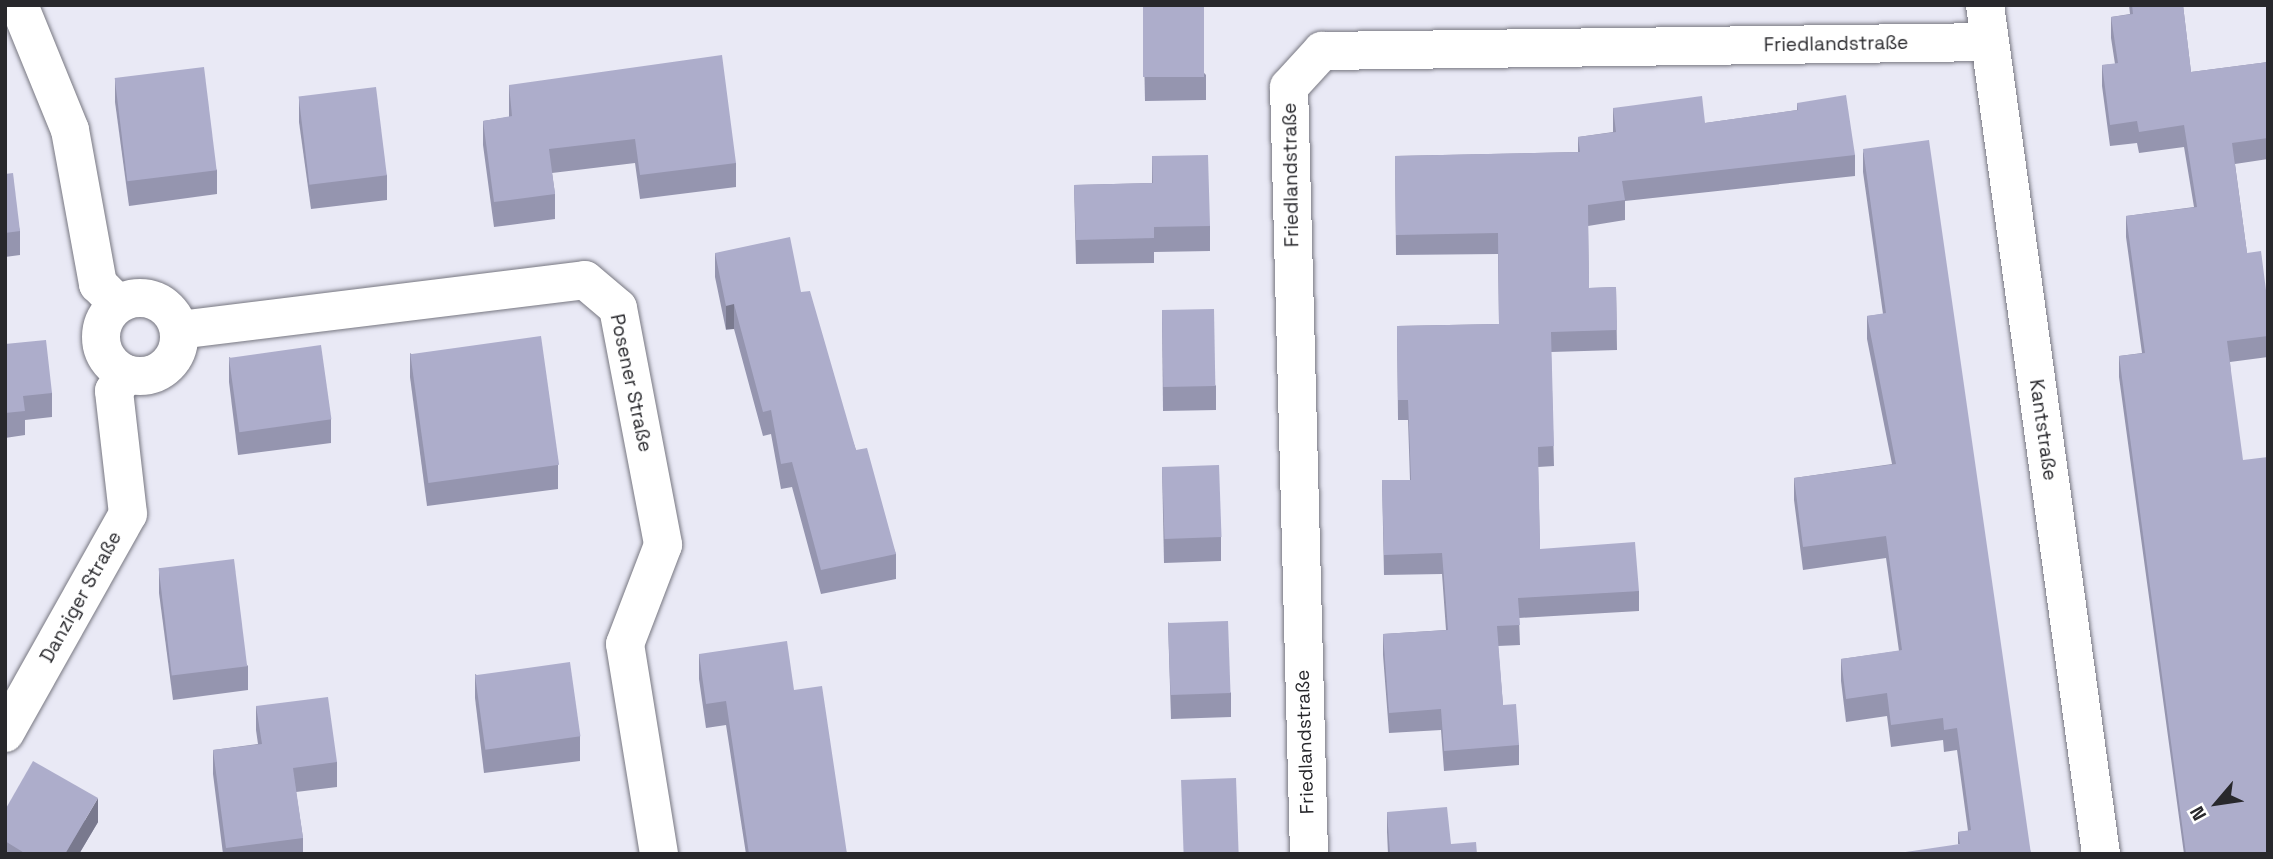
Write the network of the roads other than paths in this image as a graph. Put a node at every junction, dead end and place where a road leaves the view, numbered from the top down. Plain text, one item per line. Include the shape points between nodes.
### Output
1 (19, 5) edge
2 (1987, 24) edge
3 (118, 304) junction
4 (179, 330) junction
5 (126, 374) junction
6 (5, 733) edge
7 (659, 854) edge
8 (1309, 854) edge
9 (2101, 854) edge

1 - 3 street via 70,130 97,284
2 - 8 street, Friedlandstraße via 1322,51 1289,87
2 - 9 street, Kantstraße
3 - 4 street via 138,297 157,301
3 - 5 street via 104,320 101,340 109,361
4 - 5 street via 177,352 164,368 147,376
4 - 7 street, Posener Straße via 585,281 618,308 663,545 625,644
5 - 6 street, Danziger Straße via 114,391 128,514

